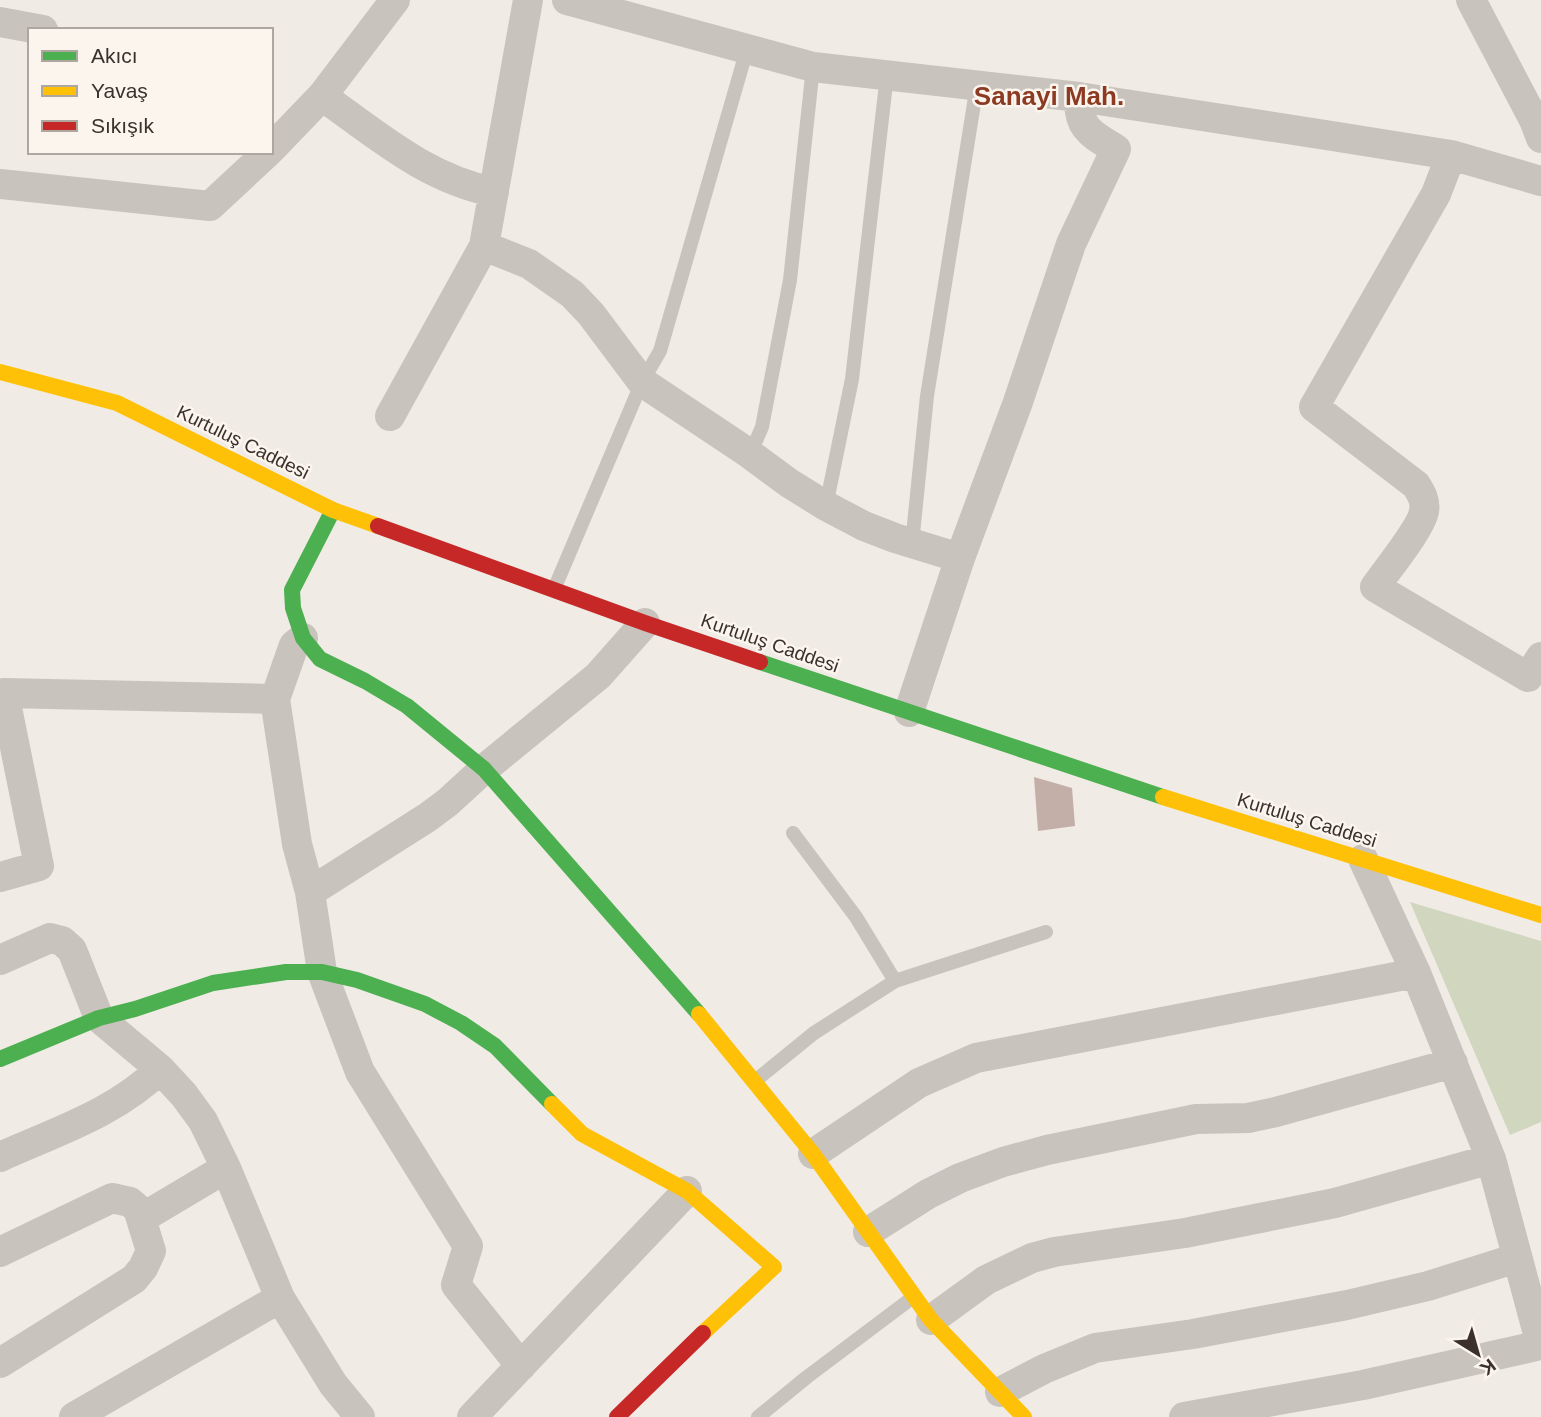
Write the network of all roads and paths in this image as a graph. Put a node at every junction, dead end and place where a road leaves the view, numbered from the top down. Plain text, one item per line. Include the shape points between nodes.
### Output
1 (395, 0) edge
2 (528, 0) edge
3 (1471, 0) edge
4 (573, 1) edge
5 (0, 22) edge
6 (32, 28) edge
7 (747, 49) junction
8 (813, 67) junction
9 (887, 75) junction
10 (977, 85) junction
11 (322, 96) junction
12 (1079, 97) junction
13 (1541, 138) edge
14 (273, 143) edge
15 (261, 155) edge
16 (1451, 155) junction
17 (1541, 181) edge
18 (0, 184) edge
19 (495, 192) junction
20 (484, 246) junction
21 (0, 372) edge
22 (642, 382) junction
23 (390, 416) dead end
24 (747, 452) junction
25 (826, 506) junction
26 (333, 510) junction
27 (912, 544) junction
28 (960, 558) junction
29 (554, 590) junction
30 (645, 622) junction
31 (303, 638) junction
32 (1541, 657) edge
33 (275, 699) junction
34 (909, 712) junction
35 (484, 769) junction
36 (793, 833) dead end
37 (1363, 859) junction
38 (0, 877) edge
39 (310, 891) junction
40 (1541, 915) edge
41 (1046, 932) dead end
42 (0, 960) edge
43 (322, 972) junction
44 (1416, 973) junction
45 (895, 981) junction
46 (99, 1018) junction
47 (0, 1059) edge
48 (1453, 1063) junction
49 (160, 1069) junction
50 (754, 1082) junction
51 (813, 1154) junction
52 (0, 1157) edge
53 (1491, 1159) junction
54 (226, 1168) junction
55 (687, 1191) junction
56 (142, 1218) junction
57 (868, 1232) junction
58 (0, 1252) edge
59 (1517, 1258) junction
60 (280, 1298) junction
61 (923, 1309) junction
62 (1541, 1345) edge
63 (0, 1363) edge
64 (521, 1366) junction
65 (1000, 1392) junction
66 (74, 1417) edge
67 (360, 1417) edge
68 (472, 1417) edge
69 (617, 1417) edge
70 (758, 1417) edge
71 (1024, 1417) edge
72 (1184, 1417) edge

1 - 11 street
2 - 19 street
3 - 13 street
4 - 7 street
5 - 6 street
7 - 8 street
7 - 22 lane via 660,351
8 - 9 street
8 - 24 lane via 790,281 762,427
9 - 10 street
9 - 25 lane via 852,379
10 - 12 street
10 - 27 lane via 927,396
11 - 14 street
11 - 19 street via 422,166 464,185
12 - 16 street
12 - 28 street via 1089,134 1116,149 1071,244
15 - 18 street via 210,206
16 - 17 street
16 - 32 street via 1436,194 1314,408 1421,493 1421,522 1374,587 1528,677
19 - 20 street
20 - 22 street via 529,264 572,294
20 - 23 street
21 - 26 street, Kurtuluş Caddesi via 117,404
22 - 24 street
22 - 29 lane
24 - 25 street
25 - 27 street
26 - 29 street, Kurtuluş Caddesi
26 - 31 street via 292,590
27 - 28 street
28 - 34 street
29 - 30 street, Kurtuluş Caddesi
30 - 34 street, Kurtuluş Caddesi
30 - 35 street via 598,676
31 - 33 street via 294,645
31 - 35 street via 320,659 407,706
33 - 38 street via 4,693 39,866
33 - 39 street via 297,844
34 - 37 street, Kurtuluş Caddesi
35 - 39 street via 428,817
35 - 50 street
36 - 45 lane via 856,917
37 - 40 street, Kurtuluş Caddesi
37 - 44 street
39 - 43 street
41 - 45 lane
42 - 46 street via 50,938 62,941 72,950
43 - 46 street via 225,981
43 - 55 street via 391,991 461,1023 495,1046 582,1134
43 - 64 street via 360,1072 468,1246 456,1285
44 - 48 street
44 - 51 street via 976,1058 919,1083
45 - 50 lane via 814,1033
46 - 47 street
46 - 49 street
48 - 53 street
48 - 57 street via 1276,1112 1248,1118 1196,1119 1003,1162 928,1194
49 - 52 street via 108,1108
49 - 54 street via 203,1121
50 - 51 street
51 - 57 street
53 - 59 street
53 - 61 street via 1335,1203 1032,1258
54 - 56 street
54 - 60 street
55 - 64 street
55 - 69 street via 774,1267
56 - 58 street via 130,1202 112,1198
56 - 63 street via 150,1251 134,1279
57 - 61 street
59 - 62 street
59 - 65 street via 1347,1305 1095,1348
60 - 66 street
60 - 67 street via 333,1384
61 - 65 street
61 - 70 lane via 807,1377
62 - 72 street via 1363,1385
64 - 68 street
65 - 71 street

